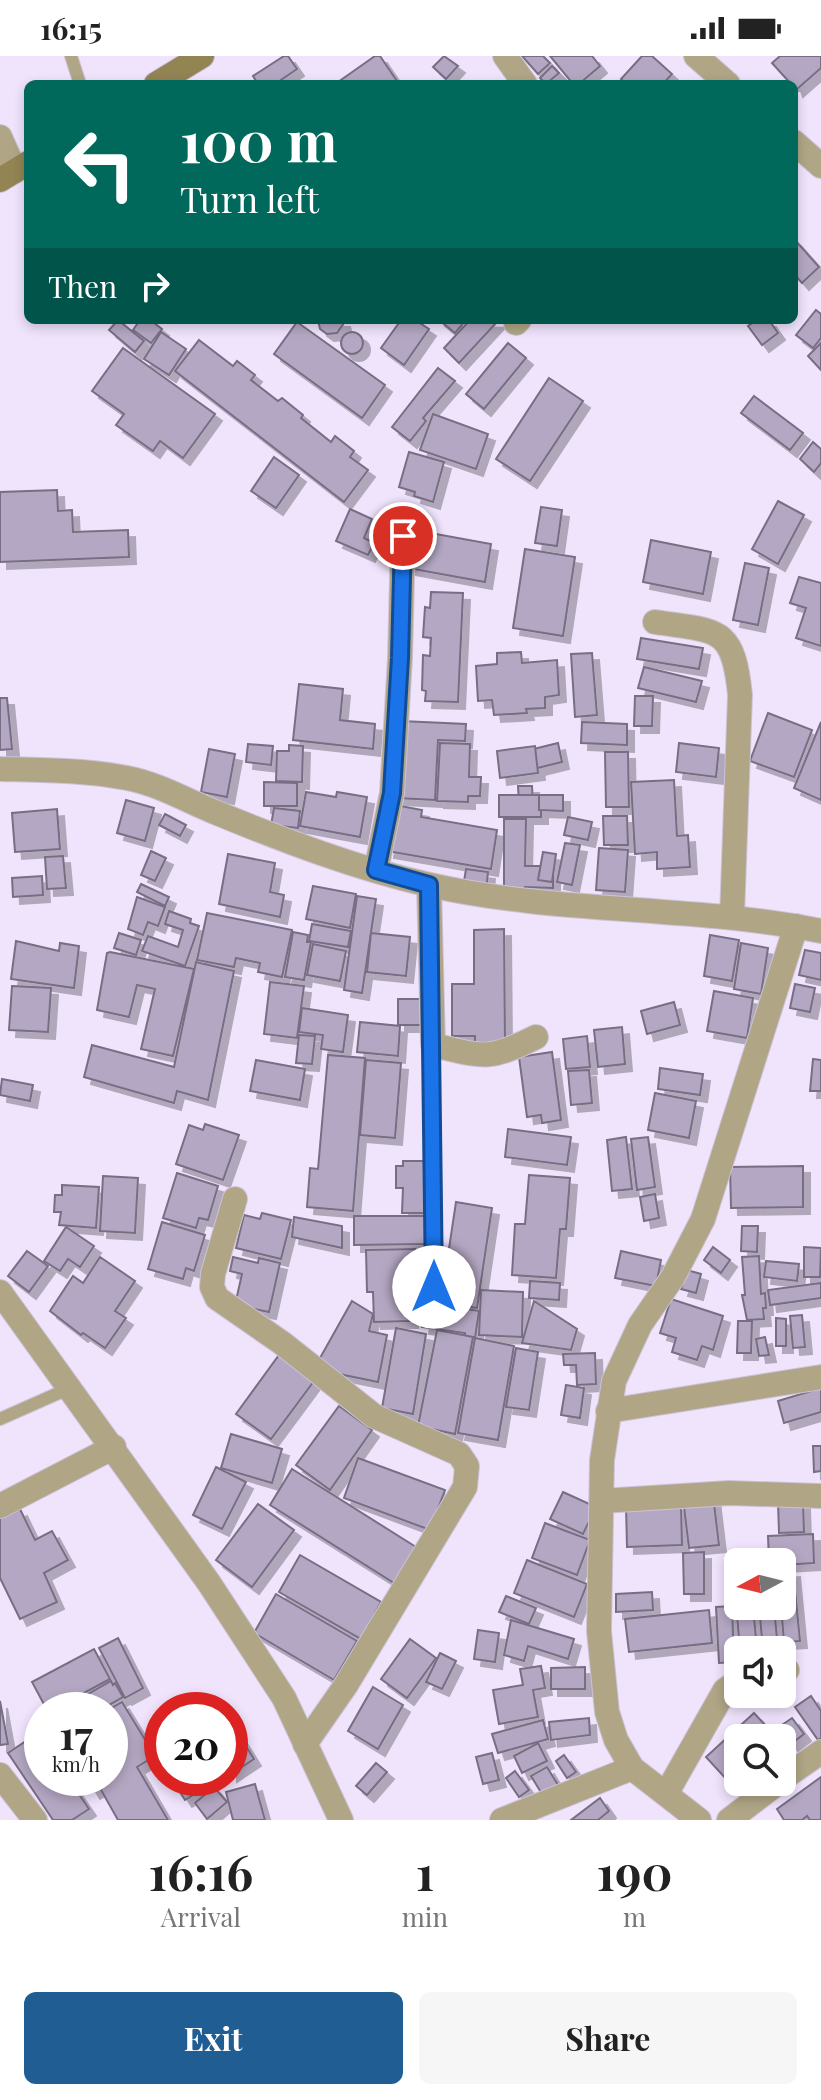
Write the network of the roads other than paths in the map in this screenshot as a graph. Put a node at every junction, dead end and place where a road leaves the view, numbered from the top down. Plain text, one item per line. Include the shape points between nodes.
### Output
1 (71, 56) edge
2 (202, 56) edge
3 (505, 56) edge
4 (696, 56) edge
5 (79, 80) edge
6 (163, 80) edge
7 (522, 80) edge
8 (723, 80) edge
9 (0, 137) edge
10 (798, 146) edge
11 (821, 166) edge
12 (14, 171) edge
13 (403, 536) dead end
14 (655, 622) dead end
15 (0, 769) edge
16 (376, 870) junction
17 (429, 885) junction
18 (732, 917) junction
19 (796, 926) junction
20 (821, 931) edge
21 (536, 1037) dead end
22 (433, 1045) junction
23 (235, 1199) dead end
24 (434, 1287) dead end
25 (0, 1292) edge
26 (821, 1377) edge
27 (70, 1388) junction
28 (608, 1411) junction
29 (0, 1419) edge
30 (114, 1447) junction
31 (820, 1496) edge
32 (602, 1501) junction
33 (0, 1506) edge
34 (724, 1692) edge
35 (305, 1744) junction
36 (821, 1752) edge
37 (632, 1768) junction
38 (796, 1770) edge
39 (0, 1775) edge
40 (666, 1794) junction
41 (760, 1796) edge
42 (35, 1820) edge
43 (341, 1820) edge
44 (502, 1820) edge
45 (699, 1820) edge
46 (729, 1820) edge

1 - 5 lane
2 - 6 street
3 - 7 street
4 - 8 street
9 - 12 street
10 - 11 street
13 - 16 street via 392,793
14 - 18 street via 714,631 727,642 737,664
15 - 16 street via 129,778
16 - 17 street
17 - 18 street via 503,897
17 - 22 street
18 - 19 street
19 - 20 street
19 - 28 street via 703,1219 640,1325 614,1381
21 - 22 street via 495,1055
22 - 24 lane
23 - 35 street via 213,1274 217,1298 374,1416 459,1454 467,1466 465,1487
25 - 27 street
26 - 28 street
27 - 29 lane
27 - 30 street
28 - 32 street
30 - 33 street
30 - 35 street via 284,1698
31 - 32 street via 729,1493
32 - 37 street via 599,1631 607,1712
34 - 40 street
35 - 43 street
36 - 38 street
37 - 40 street
37 - 44 street
39 - 42 street
40 - 45 street
41 - 46 street

